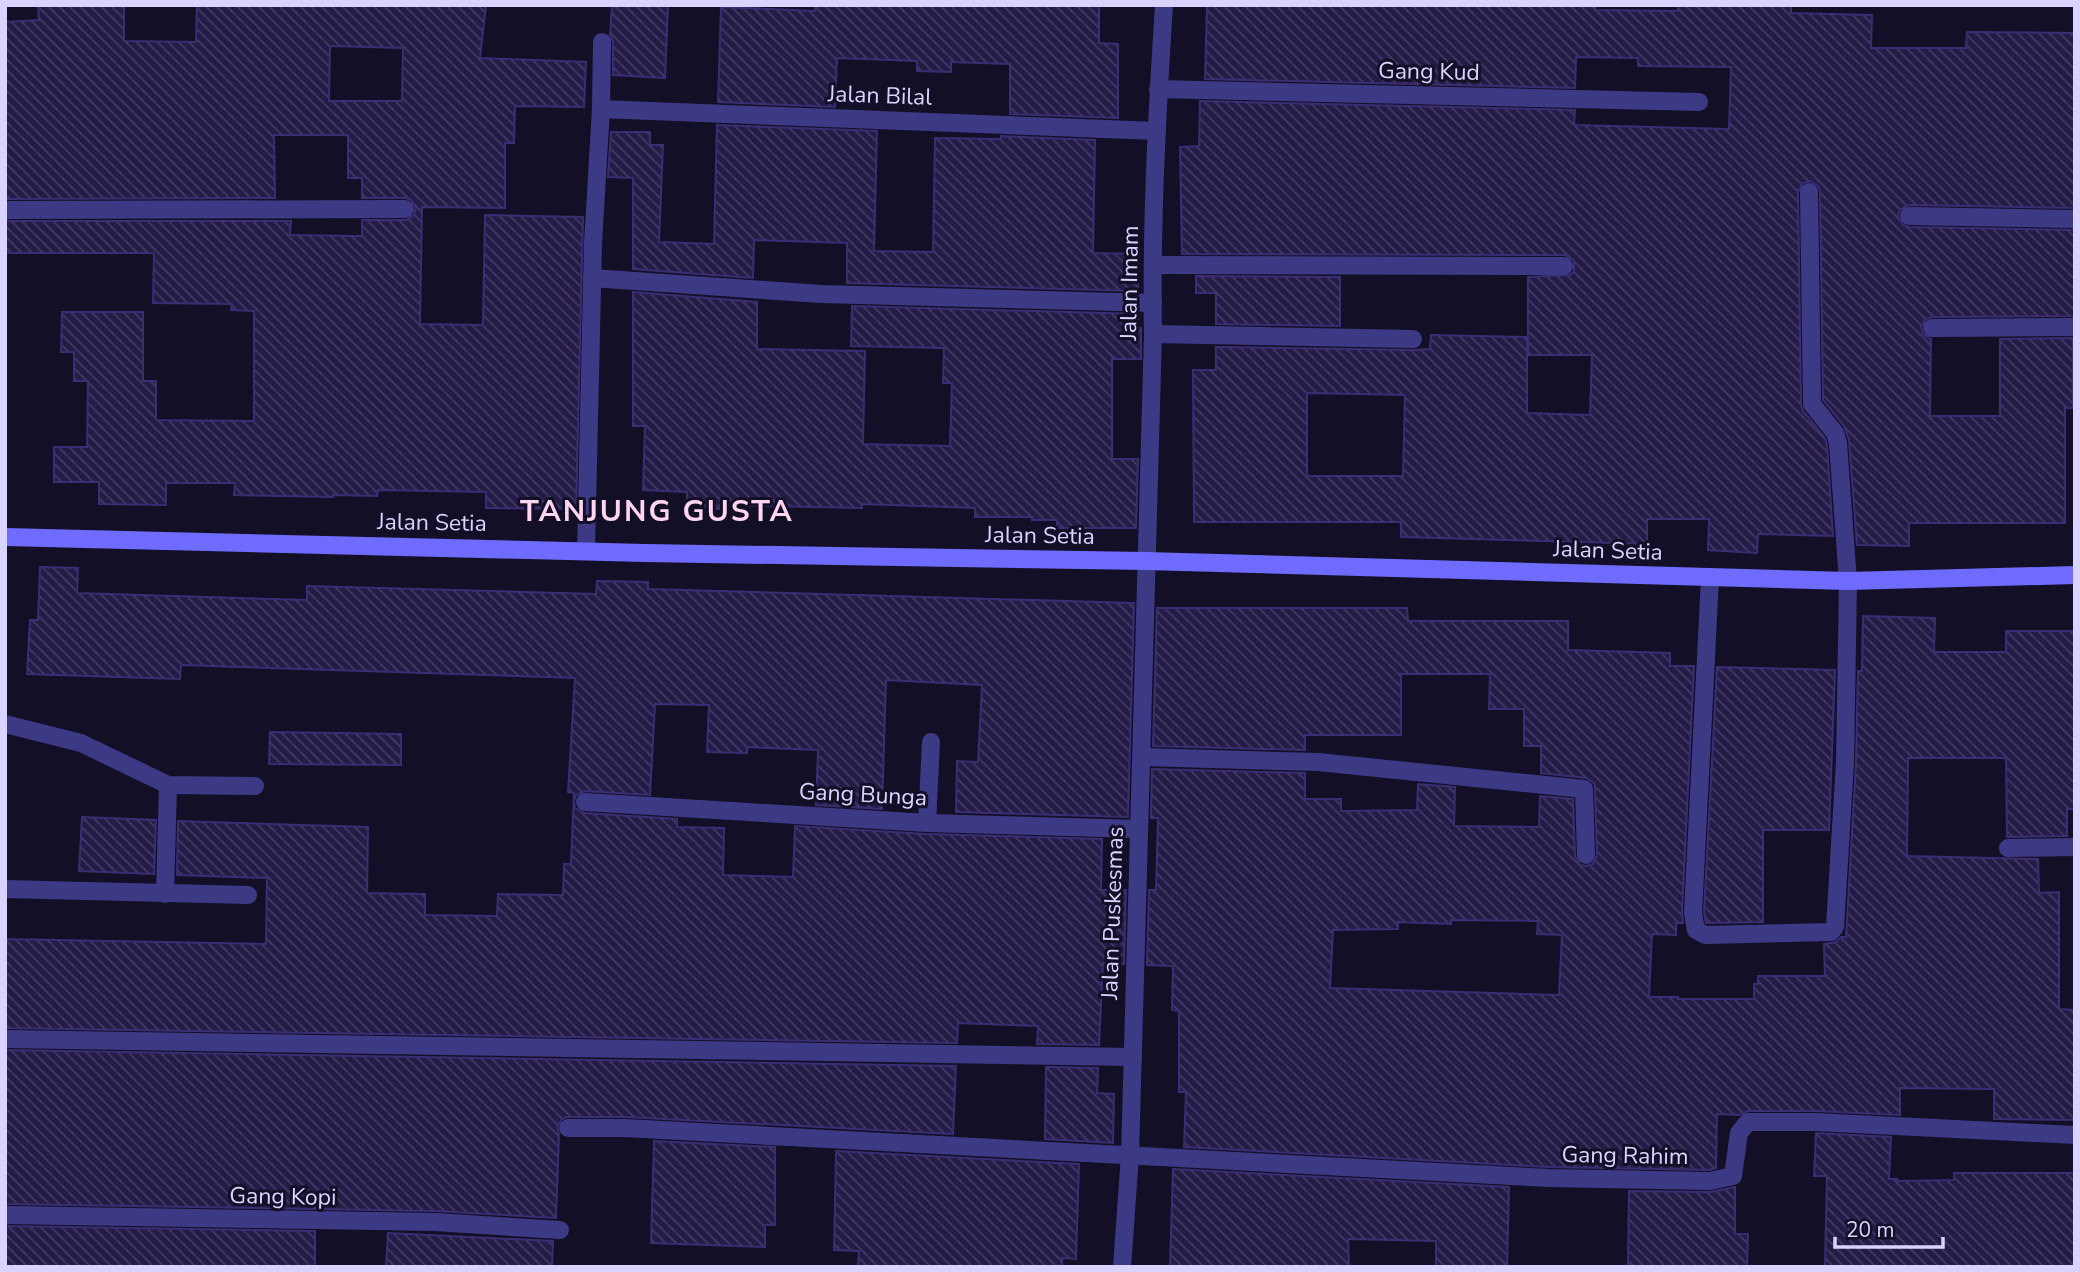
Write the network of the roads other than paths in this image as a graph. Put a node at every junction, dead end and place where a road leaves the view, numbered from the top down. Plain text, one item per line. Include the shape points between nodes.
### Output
1 (1164, 5) edge
2 (602, 43) dead end
3 (1158, 89) junction
4 (1699, 102) dead end
5 (601, 109) junction
6 (1157, 131) junction
7 (1809, 192) dead end
8 (405, 209) dead end
9 (5, 210) edge
10 (1909, 216) dead end
11 (2075, 219) edge
12 (1153, 265) junction
13 (1564, 266) dead end
14 (592, 278) junction
15 (1153, 303) junction
16 (2075, 327) edge
17 (1932, 328) dead end
18 (1153, 334) junction
19 (1413, 339) dead end
20 (5, 537) edge
21 (586, 550) junction
22 (1146, 561) junction
23 (2075, 575) edge
24 (1710, 578) junction
25 (1848, 581) junction
26 (5, 723) edge
27 (931, 742) dead end
28 (1142, 757) junction
29 (168, 785) junction
30 (255, 786) dead end
31 (585, 802) dead end
32 (927, 823) junction
33 (1139, 829) junction
34 (2075, 847) edge
35 (2008, 848) dead end
36 (1586, 855) dead end
37 (5, 888) edge
38 (165, 894) junction
39 (248, 895) dead end
40 (5, 1039) edge
41 (1133, 1057) junction
42 (568, 1128) dead end
43 (2075, 1135) edge
44 (1130, 1155) junction
45 (5, 1215) edge
46 (560, 1230) dead end
47 (1122, 1267) edge

1 - 3 street, Jalan Imam
2 - 5 street
3 - 4 street, Gang Kud
3 - 6 street, Jalan Imam
5 - 6 street, Jalan Bilal
5 - 14 street
6 - 12 street, Jalan Imam
7 - 25 street via 1812,404 1838,443
8 - 9 street
10 - 11 street
12 - 13 street
12 - 15 street, Jalan Imam
14 - 15 street via 821,294
14 - 21 street
15 - 18 street, Jalan Imam
16 - 17 street
18 - 19 street
18 - 22 street, Jalan Imam
20 - 21 street, Jalan Setia
21 - 22 street, Jalan Setia
22 - 24 street, Jalan Setia
22 - 28 street, Jalan Puskesmas
23 - 25 street, Jalan Setia
24 - 25 street, Jalan Setia
24 - 25 street via 1693,913 1696,930 1705,935 1827,933 1835,928 1845,762
26 - 29 street via 81,743
27 - 32 street
28 - 33 street, Jalan Puskesmas
28 - 36 street via 1318,762 1584,789
29 - 30 street
29 - 38 street
31 - 32 street, Gang Bunga
32 - 33 street, Gang Bunga
33 - 41 street, Jalan Puskesmas
34 - 35 street
37 - 38 street
38 - 39 street
40 - 41 street
41 - 44 street, Jalan Puskesmas
42 - 44 street
43 - 44 street, Gang Rahim via 1748,1122 1739,1133 1733,1176 1710,1181 1549,1178
44 - 47 street, Jalan Puskesmas
45 - 46 street, Gang Kopi via 435,1222

